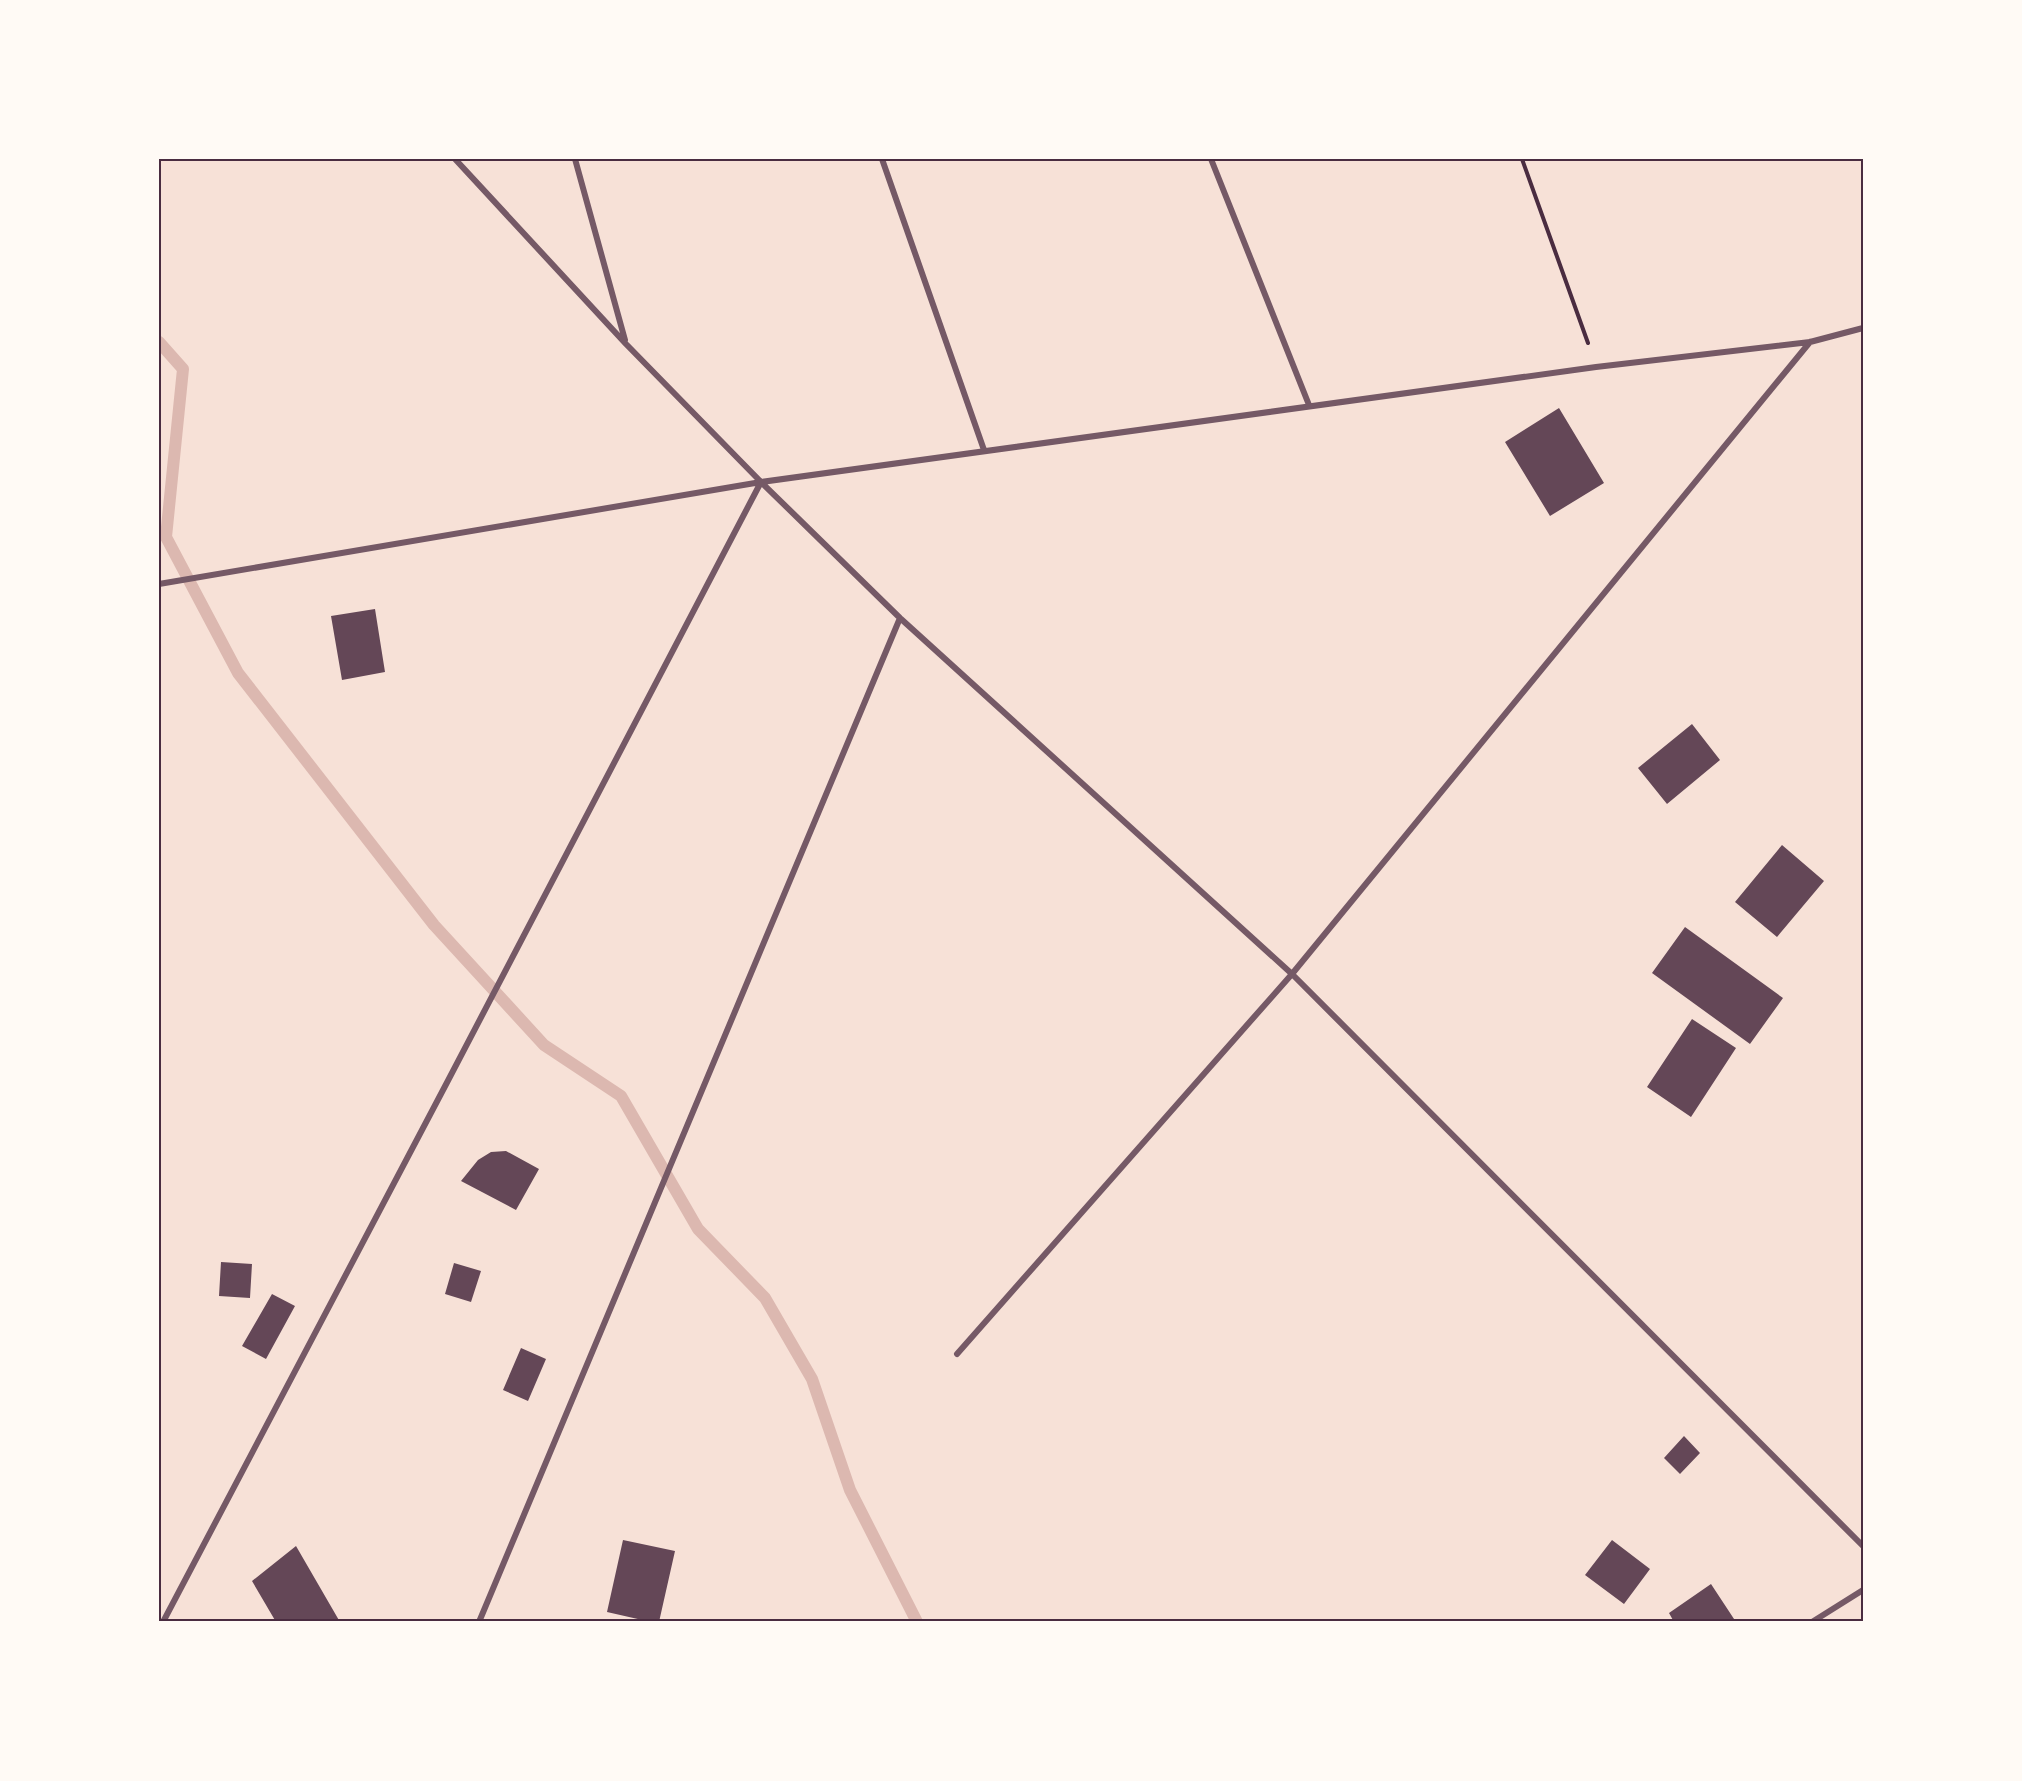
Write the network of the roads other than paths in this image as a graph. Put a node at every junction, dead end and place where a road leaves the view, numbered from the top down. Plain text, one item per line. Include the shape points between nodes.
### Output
1 (455, 159) edge
2 (575, 159) edge
3 (882, 159) edge
4 (1211, 159) edge
5 (1863, 328) edge
6 (1810, 342) junction
7 (626, 344) junction
8 (1309, 405) junction
9 (984, 450) junction
10 (761, 482) junction
11 (159, 584) edge
12 (900, 618) junction
13 (1292, 974) junction
14 (957, 1354) dead end
15 (1863, 1545) edge
16 (1863, 1590) edge
17 (163, 1622) edge
18 (479, 1622) edge
19 (1812, 1622) edge

1 - 7 street
2 - 7 street
3 - 9 street
4 - 8 street
5 - 6 street
6 - 8 street
6 - 13 street
7 - 10 street
8 - 9 street
9 - 10 street
10 - 11 street
10 - 12 street
10 - 17 street
12 - 13 street
12 - 18 street
13 - 14 street
13 - 15 street
16 - 19 street

